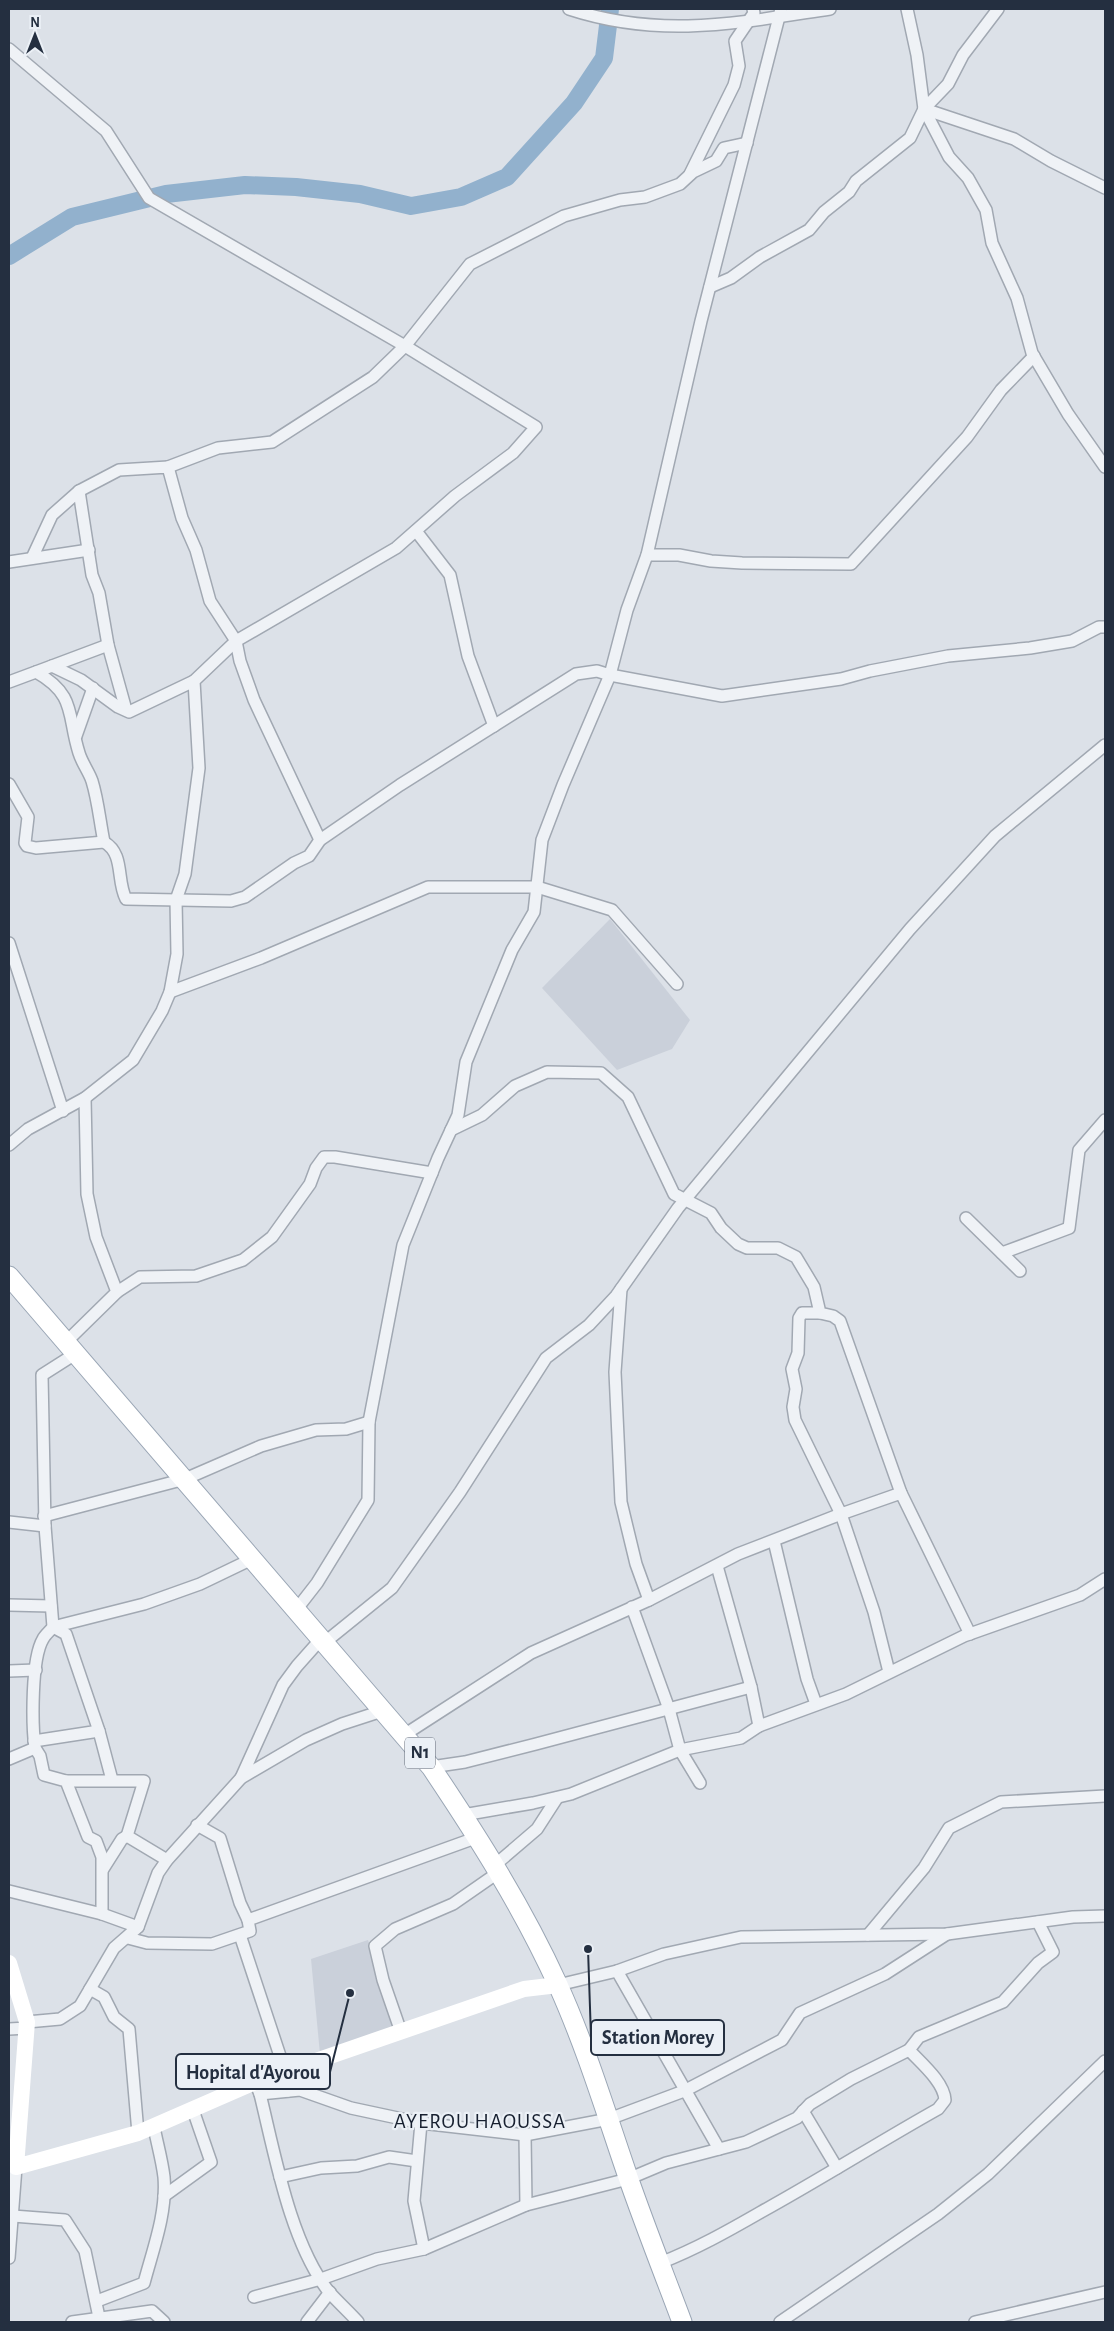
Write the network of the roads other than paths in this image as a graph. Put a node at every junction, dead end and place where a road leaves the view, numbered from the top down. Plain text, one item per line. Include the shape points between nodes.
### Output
1 (569, 9) edge
2 (753, 9) edge
3 (830, 9) edge
4 (906, 9) edge
5 (998, 9) edge
6 (780, 13) edge
7 (748, 22) junction
8 (9, 49) edge
9 (924, 109) junction
10 (747, 143) junction
11 (689, 176) junction
12 (1105, 188) edge
13 (710, 287) junction
14 (406, 346) junction
15 (1034, 356) junction
16 (168, 467) junction
17 (1105, 467) edge
18 (78, 491) junction
19 (416, 531) junction
20 (89, 550) junction
21 (647, 555) junction
22 (32, 558) junction
23 (9, 562) edge
24 (1105, 627) edge
25 (236, 641) junction
26 (108, 645) junction
27 (52, 666) junction
28 (36, 672) junction
29 (610, 675) junction
30 (194, 681) junction
31 (9, 682) edge
32 (92, 688) junction
33 (126, 710) junction
34 (494, 726) junction
35 (76, 738) junction
36 (1105, 745) edge
37 (9, 784) edge
38 (320, 840) junction
39 (104, 842) junction
40 (537, 887) junction
41 (176, 900) junction
42 (9, 943) edge
43 (676, 984) dead end
44 (170, 992) junction
45 (85, 1098) junction
46 (62, 1111) junction
47 (1105, 1120) edge
48 (451, 1130) junction
49 (9, 1145) edge
50 (432, 1173) junction
51 (684, 1200) junction
52 (966, 1218) dead end
53 (1002, 1253) junction
54 (1020, 1271) dead end
55 (9, 1276) edge
56 (621, 1290) junction
57 (117, 1292) junction
58 (820, 1313) junction
59 (71, 1348) junction
60 (369, 1422) junction
61 (185, 1479) junction
62 (901, 1493) junction
63 (841, 1514) junction
64 (45, 1521) junction
65 (9, 1522) edge
66 (774, 1541) junction
67 (252, 1559) junction
68 (717, 1566) junction
69 (1105, 1578) edge
70 (649, 1600) junction
71 (9, 1604) edge
72 (51, 1606) junction
73 (632, 1607) junction
74 (296, 1610) junction
75 (53, 1627) junction
76 (970, 1634) junction
77 (323, 1641) junction
78 (36, 1670) junction
79 (9, 1671) edge
80 (889, 1672) junction
81 (751, 1687) junction
82 (816, 1704) junction
83 (669, 1709) junction
84 (382, 1711) junction
85 (759, 1726) junction
86 (99, 1730) junction
87 (404, 1735) junction
88 (35, 1744) junction
89 (680, 1750) junction
90 (9, 1759) edge
91 (431, 1766) junction
92 (242, 1778) junction
93 (112, 1780) junction
94 (66, 1781) junction
95 (700, 1783) dead end
96 (1105, 1796) edge
97 (557, 1798) junction
98 (463, 1815) junction
99 (198, 1825) junction
100 (127, 1836) junction
101 (478, 1837) junction
102 (167, 1860) junction
103 (103, 1869) junction
104 (497, 1869) junction
105 (9, 1891) edge
106 (102, 1914) junction
107 (1105, 1916) edge
108 (248, 1920) junction
109 (1038, 1922) junction
110 (138, 1928) junction
111 (947, 1934) junction
112 (240, 1935) junction
113 (868, 1935) junction
114 (128, 1938) junction
115 (9, 1963) edge
116 (617, 1971) junction
117 (558, 1985) junction
118 (90, 1990) junction
119 (27, 2025) junction
120 (9, 2029) edge
121 (401, 2032) junction
122 (908, 2050) junction
123 (1105, 2061) edge
124 (284, 2071) junction
125 (258, 2088) junction
126 (288, 2091) junction
127 (684, 2091) junction
128 (193, 2110) junction
129 (803, 2111) junction
130 (609, 2119) junction
131 (421, 2123) junction
132 (14, 2126) edge
133 (154, 2127) junction
134 (138, 2132) junction
135 (525, 2135) junction
136 (719, 2149) junction
137 (417, 2161) junction
138 (12, 2166) edge
139 (837, 2168) junction
140 (280, 2177) junction
141 (628, 2179) junction
142 (164, 2196) junction
143 (526, 2204) junction
144 (13, 2216) junction
145 (424, 2249) junction
146 (9, 2258) edge
147 (660, 2263) junction
148 (321, 2279) junction
149 (330, 2292) junction
150 (1105, 2292) edge
151 (254, 2296) dead end
152 (97, 2301) junction
153 (100, 2320) edge
154 (72, 2322) edge
155 (164, 2322) edge
156 (307, 2322) edge
157 (358, 2322) edge
158 (682, 2322) edge
159 (780, 2322) edge
160 (975, 2322) edge

1 - 7 street via 602,20 652,27 720,26
2 - 7 street
3 - 6 street
4 - 9 street via 917,55
5 - 9 street via 963,56 948,84
6 - 7 street
6 - 10 street
7 - 11 street via 735,41 739,66 734,85
8 - 14 street via 106,131 149,198
9 - 12 street via 1014,139
9 - 13 street via 910,138 856,181 809,230
9 - 15 street via 949,158 968,178 986,210 992,243 1017,298
10 - 11 street via 724,148 716,161
10 - 13 street
11 - 14 street via 680,184 645,197 620,200 564,216 470,264
13 - 21 street
14 - 16 street via 373,377 272,442 218,448
14 - 19 street via 536,427 513,453 455,496
15 - 17 street via 1068,414
15 - 21 street via 851,564 742,563 678,555
16 - 18 street via 119,470
16 - 25 street via 210,601
18 - 20 street
18 - 22 street via 52,515
19 - 25 street via 396,548
19 - 34 street via 450,575 468,656
20 - 22 street
20 - 26 street
21 - 29 street via 627,610
22 - 23 street
24 - 29 street via 1072,640 948,656 870,670 842,679 722,696
25 - 30 street
25 - 38 street via 254,700
26 - 27 street
26 - 33 street
27 - 28 street
27 - 32 street
28 - 31 street
28 - 35 street via 54,684 68,703
29 - 34 street via 598,671 576,674
29 - 40 street via 542,840
30 - 33 street via 129,712
30 - 41 street via 199,768 185,874
32 - 33 street
32 - 35 street
34 - 38 street
35 - 39 street via 79,754 92,782
36 - 51 street via 995,836 910,929
37 - 39 street via 28,817 27,846
38 - 41 street via 309,856 238,900
39 - 41 street via 118,856 126,899
40 - 43 street via 612,910
40 - 44 street via 428,887 261,958
40 - 48 street via 534,912 512,950 466,1062 458,1115
41 - 44 street via 177,954
42 - 46 street
44 - 45 street via 133,1060
45 - 46 street
45 - 57 street via 87,1194 96,1237
46 - 49 street via 28,1129
47 - 53 street via 1079,1150 1069,1228
48 - 50 street
48 - 51 street via 482,1116 515,1086 547,1072 601,1073 628,1097 674,1194
50 - 57 street via 324,1157 310,1184 272,1237 243,1260 196,1276 140,1277
50 - 60 street via 404,1245
51 - 56 street
51 - 58 street via 711,1213 738,1244 747,1248 778,1248 796,1257 814,1287
52 - 53 street
53 - 54 street
55 - 59 main road, N1
56 - 70 street via 615,1372 621,1502 636,1564
56 - 77 street via 589,1324 546,1358 460,1492 392,1588
57 - 59 street
58 - 62 street via 840,1321
58 - 63 street via 802,1313 799,1318 798,1353 792,1369 796,1389 793,1407 795,1420
59 - 61 main road, N1
59 - 64 street via 42,1375
60 - 61 street via 346,1429 316,1430 261,1446
60 - 74 street via 368,1500
61 - 64 street
61 - 67 main road, N1
62 - 63 street
62 - 76 street
63 - 66 street
63 - 80 street via 874,1612
64 - 65 street
64 - 72 street
66 - 68 street via 738,1554
66 - 82 street
67 - 74 main road, N1
67 - 75 street via 200,1584 144,1604
68 - 70 street
68 - 81 street
69 - 76 street via 1080,1595
70 - 73 street
71 - 72 street
72 - 75 street
73 - 83 street
73 - 87 street via 531,1653
74 - 77 main road, N1
75 - 78 street via 42,1640
75 - 86 street via 66,1634
76 - 80 street
77 - 84 main road, N1
77 - 92 street via 283,1685
78 - 79 street
78 - 88 street
80 - 82 street via 846,1694
81 - 83 street
81 - 85 street
82 - 85 street
83 - 89 street
83 - 91 street via 492,1755
84 - 87 main road, N1
84 - 92 street via 306,1740
85 - 89 street via 741,1738
86 - 88 street
86 - 93 street
87 - 91 main road, N1
88 - 90 street
88 - 94 street via 44,1775
89 - 95 street
89 - 97 street
91 - 98 main road, N1
92 - 99 street
93 - 94 street
93 - 100 street via 144,1781
94 - 103 street via 88,1837 96,1841
96 - 113 street via 1001,1802 949,1828 924,1868
97 - 98 street
97 - 104 street via 537,1829
98 - 101 main road, N1
99 - 102 street
99 - 108 street via 220,1838
100 - 102 street
100 - 103 street
101 - 104 main road, N1
101 - 108 street
102 - 110 street via 158,1873
103 - 106 street
104 - 117 main road, N1
104 - 121 street via 453,1904 395,1929 376,1946 383,1980
105 - 106 street
106 - 110 street
107 - 109 street
108 - 112 street via 250,1931
109 - 111 street
109 - 122 street via 1053,1952 1003,2002 919,2037
110 - 114 street
111 - 113 street
111 - 127 street via 885,1974 800,2013 782,2040
112 - 114 street via 212,1944 147,1944
112 - 124 street
113 - 116 street via 741,1937 664,1954
114 - 118 street via 114,1948
115 - 119 street
116 - 117 street
116 - 127 street
117 - 121 street via 524,1990
117 - 130 main road, N1
118 - 119 street via 80,2006 60,2019
118 - 134 street via 104,1997 114,2017 129,2029
119 - 120 street
119 - 132 street
121 - 124 street
122 - 129 street via 851,2079
122 - 139 street via 936,2081 945,2094 945,2100 938,2109
123 - 159 street via 995,2167 938,2214
124 - 125 street
124 - 126 street
125 - 126 street
125 - 128 street
125 - 140 street
126 - 131 street via 300,2090 351,2108
127 - 130 street
127 - 136 street
128 - 133 street
128 - 142 street via 211,2162
129 - 136 street via 797,2118 746,2142
129 - 139 street
130 - 135 street
130 - 141 main road, N1
131 - 135 street
131 - 137 street
132 - 138 street
133 - 134 street
133 - 142 street via 164,2175
134 - 138 street
135 - 143 street
136 - 141 street via 666,2163
137 - 140 street via 389,2157 357,2166 321,2168
137 - 145 street via 414,2201
138 - 144 street
139 - 147 street via 695,2250
140 - 148 street via 303,2246
141 - 143 street
141 - 147 main road, N1
142 - 152 street via 160,2226 144,2284
143 - 145 street
144 - 146 street
144 - 152 street via 65,2220 84,2251
145 - 148 street via 377,2259
147 - 158 main road, N1
148 - 149 street
148 - 151 street
149 - 156 street
149 - 157 street
150 - 160 street
152 - 153 street
153 - 154 street
153 - 155 street via 152,2311

